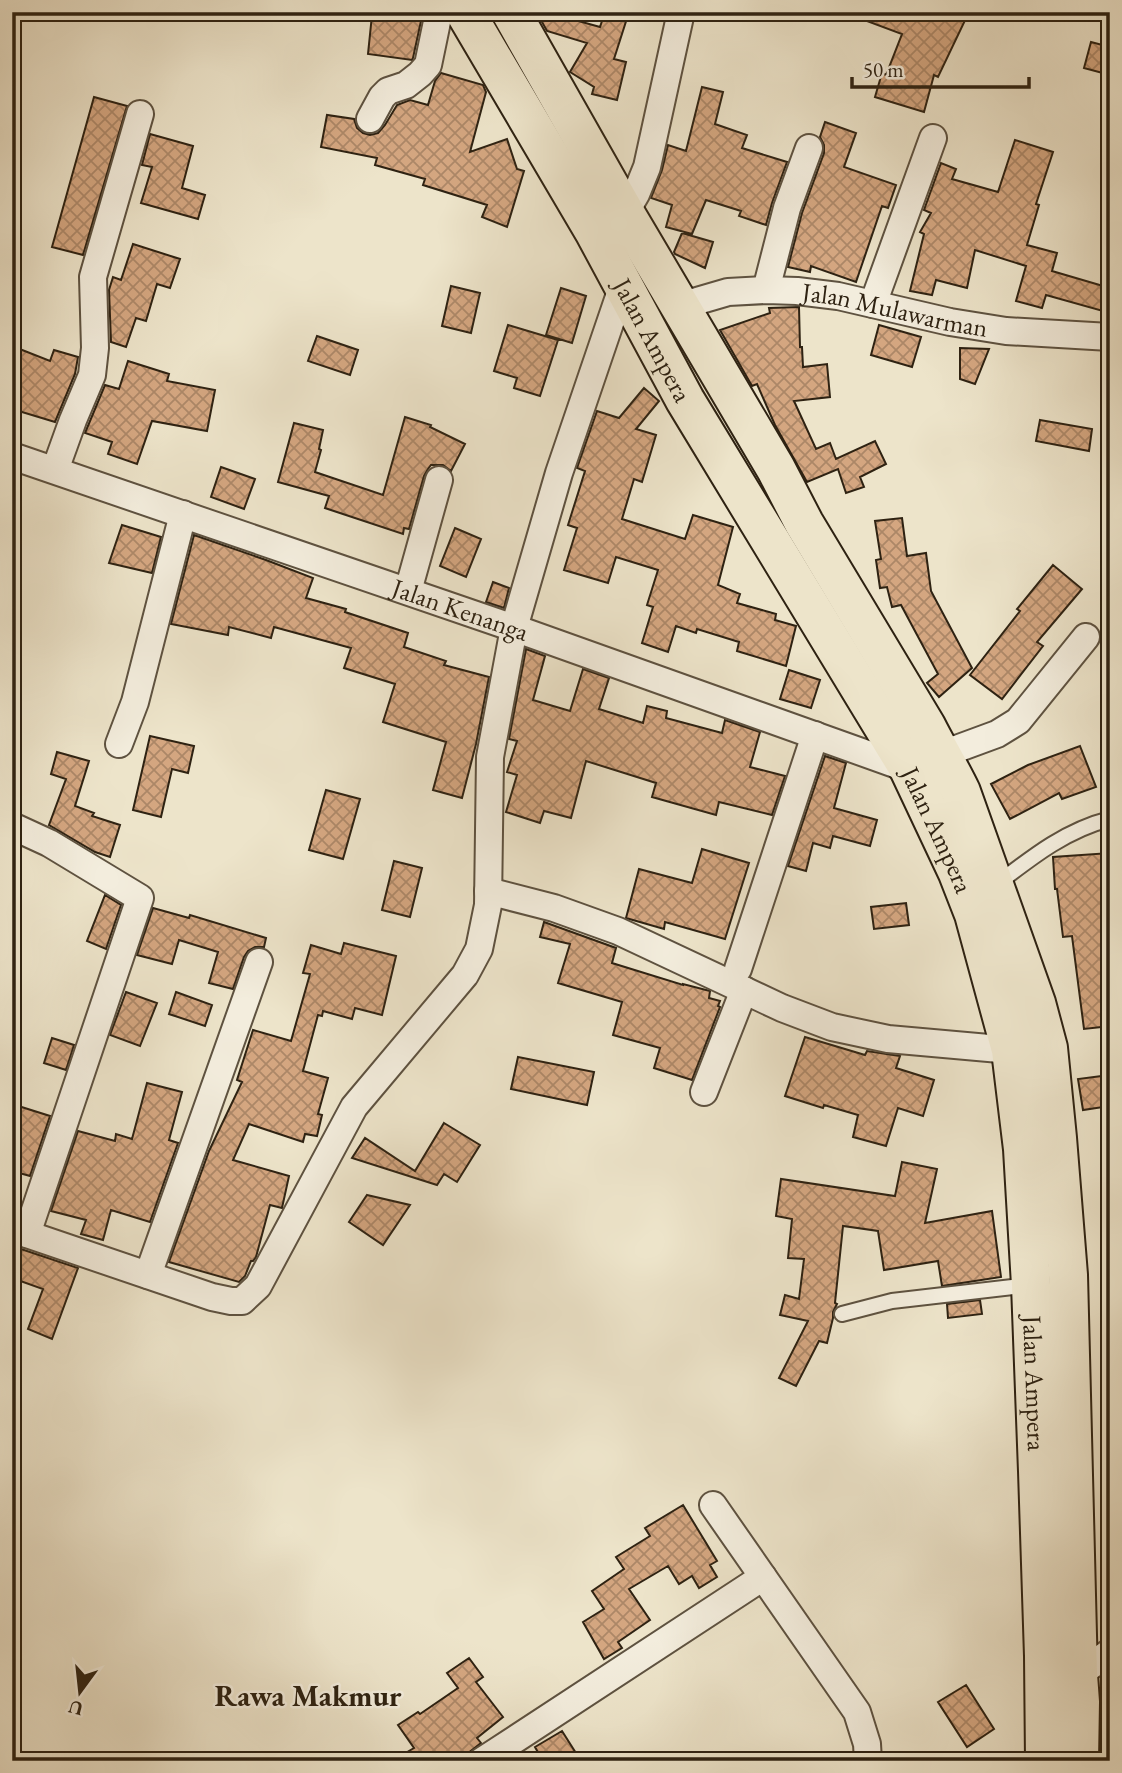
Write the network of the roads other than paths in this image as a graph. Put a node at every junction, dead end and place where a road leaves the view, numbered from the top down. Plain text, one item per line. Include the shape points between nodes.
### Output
1 (439, 12) edge
2 (465, 12) edge
3 (510, 12) edge
4 (681, 12) edge
5 (140, 114) dead end
6 (370, 119) dead end
7 (933, 138) dead end
8 (809, 148) dead end
9 (609, 222) junction
10 (623, 285) junction
11 (766, 290) junction
12 (873, 304) junction
13 (680, 306) junction
14 (1110, 337) edge
15 (12, 456) edge
16 (55, 470) junction
17 (439, 480) dead end
18 (183, 514) junction
19 (408, 592) junction
20 (514, 628) junction
21 (1086, 637) dead end
22 (815, 735) junction
23 (119, 744) dead end
24 (925, 762) junction
25 (1110, 819) edge
26 (12, 826) edge
27 (995, 886) junction
28 (488, 891) junction
29 (259, 962) dead end
30 (741, 979) junction
31 (1011, 1050) junction
32 (704, 1092) dead end
33 (20, 1231) edge
34 (148, 1275) junction
35 (1031, 1285) junction
36 (842, 1314) dead end
37 (713, 1505) dead end
38 (763, 1577) junction
39 (1110, 1652) edge
40 (1078, 1675) junction
41 (482, 1761) edge
42 (868, 1761) edge
43 (1045, 1761) edge
44 (1079, 1761) edge

1 - 6 street via 428,65 406,85 388,91
2 - 9 main road, Jalan Ampera
3 - 9 main road, Jalan Ampera
4 - 9 street via 647,167 636,194
5 - 16 street via 93,277 92,375
7 - 12 street
8 - 11 street via 787,208
9 - 10 main road, Jalan Ampera
9 - 13 main road, Jalan Ampera
10 - 20 street via 559,473
10 - 24 main road, Jalan Ampera via 685,400
11 - 12 street, Jalan Mulawarman
11 - 13 street, Jalan Mulawarman via 728,292
12 - 14 street, Jalan Mulawarman via 1006,331
13 - 24 main road, Jalan Ampera via 926,726
15 - 16 street, Jalan Kenanga
16 - 18 street, Jalan Kenanga
17 - 19 street
18 - 19 street, Jalan Kenanga
18 - 23 street via 135,702
19 - 20 street, Jalan Kenanga
20 - 22 street, Jalan Kenanga
20 - 28 street via 491,757
21 - 24 street via 1018,721
22 - 24 street, Jalan Kenanga
22 - 30 street
24 - 27 main road, Jalan Ampera via 961,792
24 - 31 main road, Jalan Ampera
25 - 27 lane via 1042,849
26 - 33 street via 140,898
27 - 40 main road, Jalan Ampera via 1048,1048 1058,1138 1068,1275
28 - 30 street via 554,908
28 - 34 street via 479,949 465,975 354,1107 258,1286 242,1301 232,1301
29 - 34 street
30 - 31 street via 782,1008 832,1027 888,1039
30 - 32 street
31 - 35 main road, Jalan Ampera via 1023,1149
33 - 34 street
35 - 36 lane via 892,1301
35 - 43 main road, Jalan Ampera
37 - 38 street
38 - 41 street
38 - 42 street via 857,1712
39 - 40 street
40 - 44 main road, Jalan Ampera

